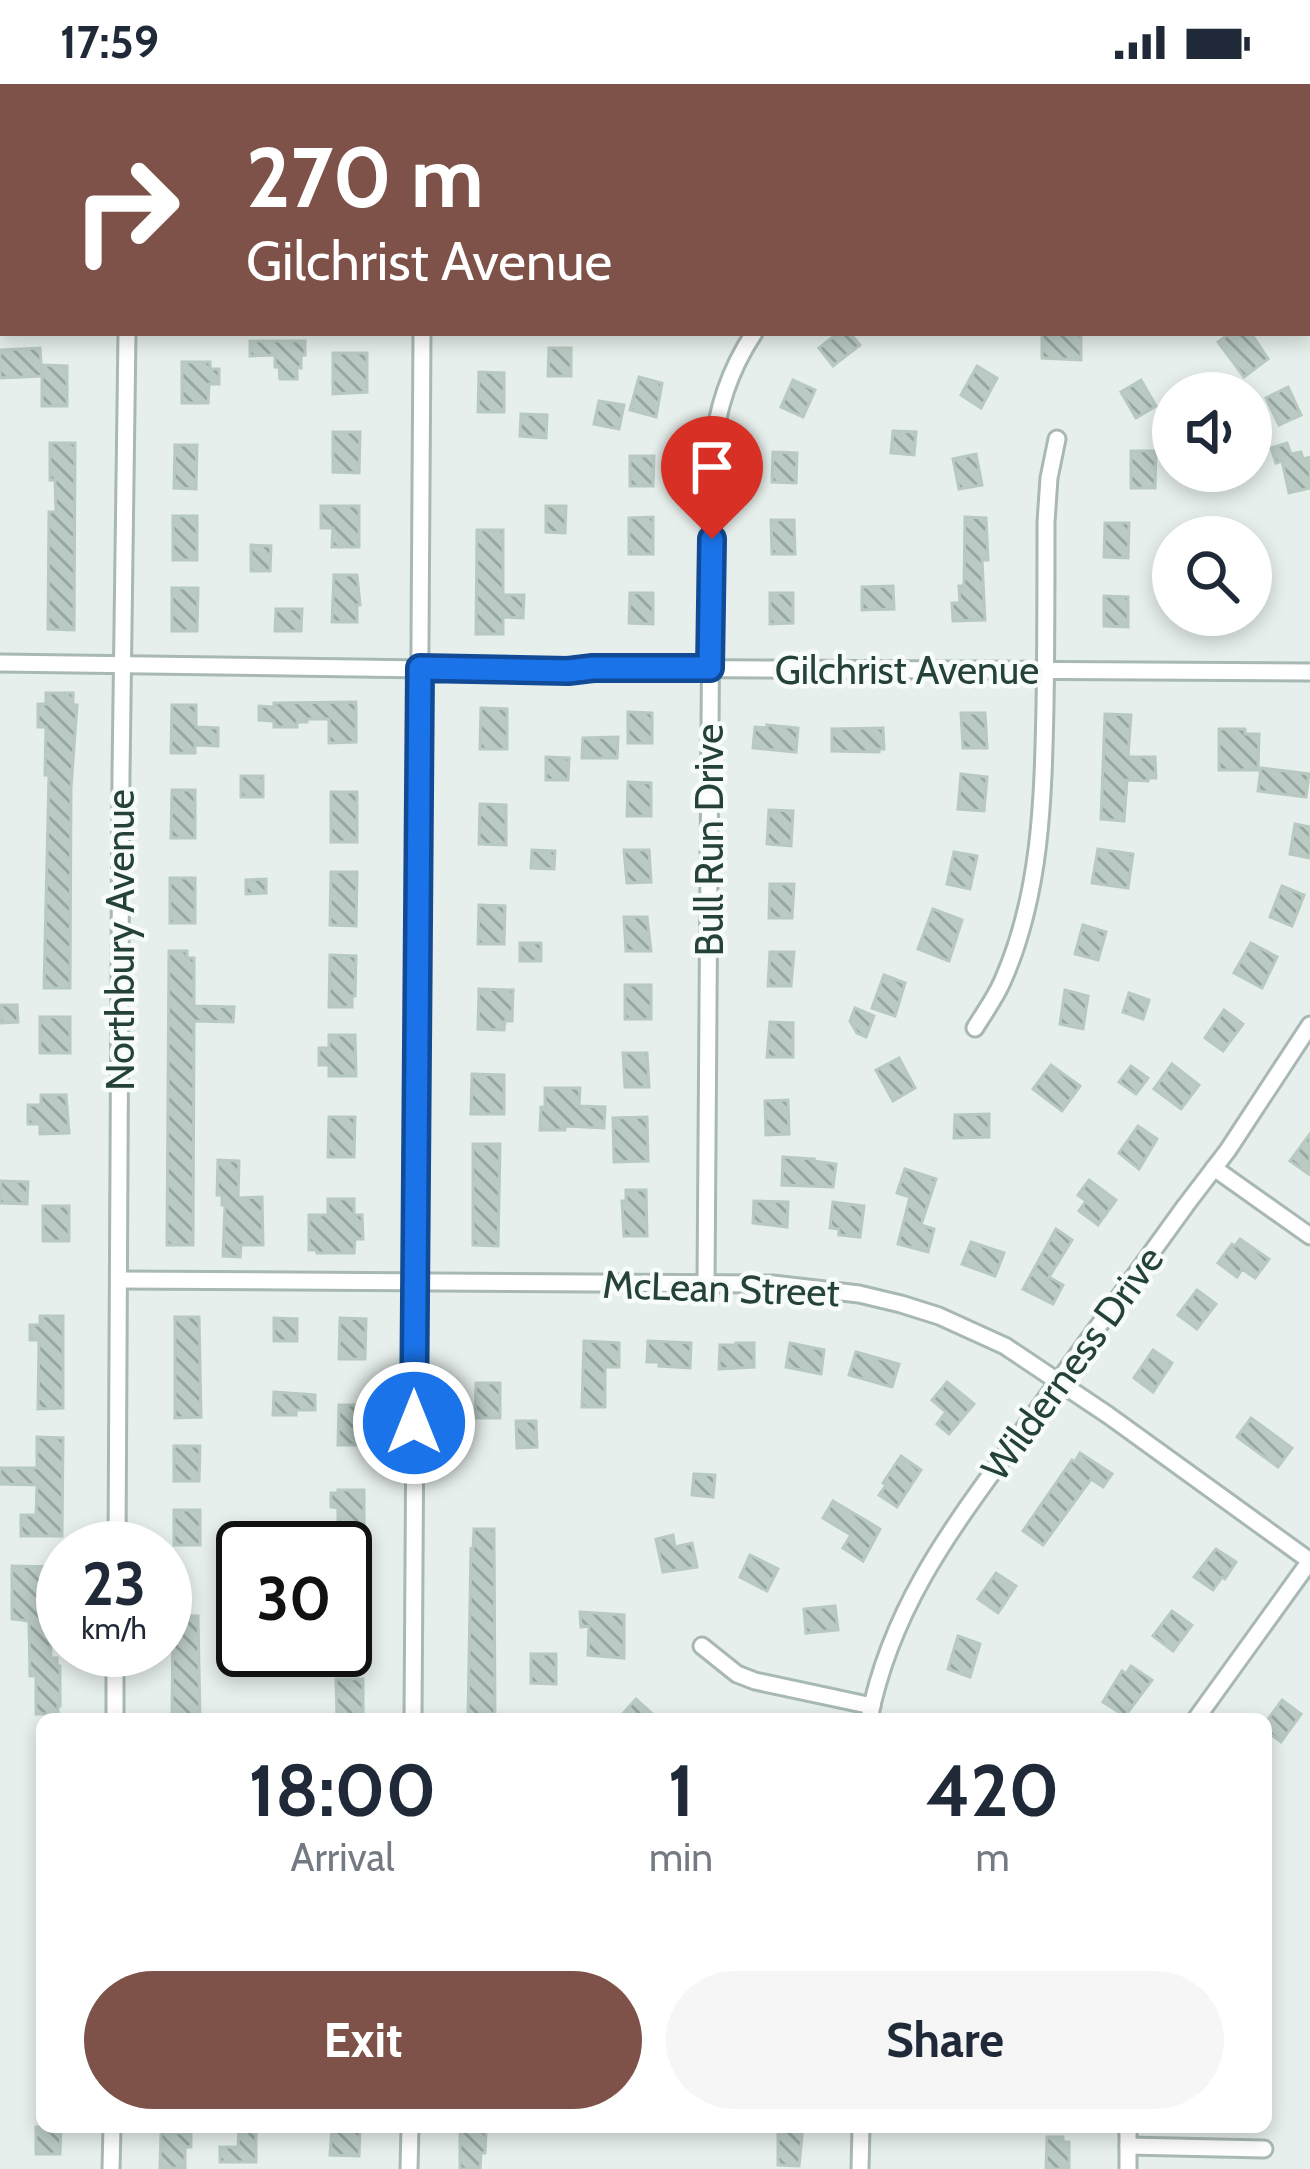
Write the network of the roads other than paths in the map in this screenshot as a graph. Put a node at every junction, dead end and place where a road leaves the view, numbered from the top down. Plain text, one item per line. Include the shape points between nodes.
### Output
1 (127, 336) edge
2 (422, 336) edge
3 (752, 336) edge
4 (1057, 439) dead end
5 (0, 663) edge
6 (122, 664) junction
7 (420, 668) junction
8 (710, 668) junction
9 (1046, 670) junction
10 (1310, 672) edge
11 (1310, 1025) edge
12 (975, 1028) dead end
13 (1214, 1168) junction
14 (1310, 1236) edge
15 (119, 1280) junction
16 (415, 1282) junction
17 (706, 1283) junction
18 (1059, 1381) junction
19 (116, 1521) edge
20 (1310, 1561) edge
21 (702, 1646) dead end
22 (115, 1677) edge
23 (115, 1713) edge
24 (413, 1713) edge
25 (870, 1713) edge
26 (1200, 1713) edge
27 (112, 2133) edge
28 (410, 2133) edge
29 (860, 2133) edge
30 (1128, 2133) edge
31 (1129, 2146) junction
32 (1264, 2149) dead end
33 (111, 2169) edge
34 (409, 2169) edge
35 (860, 2169) edge
36 (1128, 2169) edge

1 - 6 street, Northbury Avenue
2 - 7 street
3 - 8 street, Bull Run Drive via 729,378 715,430
4 - 9 street via 1046,522
5 - 6 street, Gilchrist Avenue
6 - 7 street, Gilchrist Avenue
6 - 15 street, Northbury Avenue
7 - 8 street, Gilchrist Avenue
7 - 16 street
8 - 9 street, Gilchrist Avenue
8 - 17 street, Bull Run Drive
9 - 10 street, Gilchrist Avenue
9 - 12 street via 1044,787 1030,890 1003,982
11 - 13 street, Wilderness Drive
13 - 14 street
13 - 18 street, Wilderness Drive
15 - 16 street, McLean Street
15 - 19 street, Northbury Avenue
16 - 17 street, McLean Street
16 - 24 street
17 - 18 street, McLean Street via 815,1287 901,1304 989,1339
18 - 20 street, McLean Street
18 - 25 street, Wilderness Drive via 925,1570 890,1643
20 - 26 street
21 - 25 street via 737,1674
22 - 23 street
27 - 33 street
28 - 34 street
29 - 35 street
30 - 31 street
31 - 32 street
31 - 36 street

